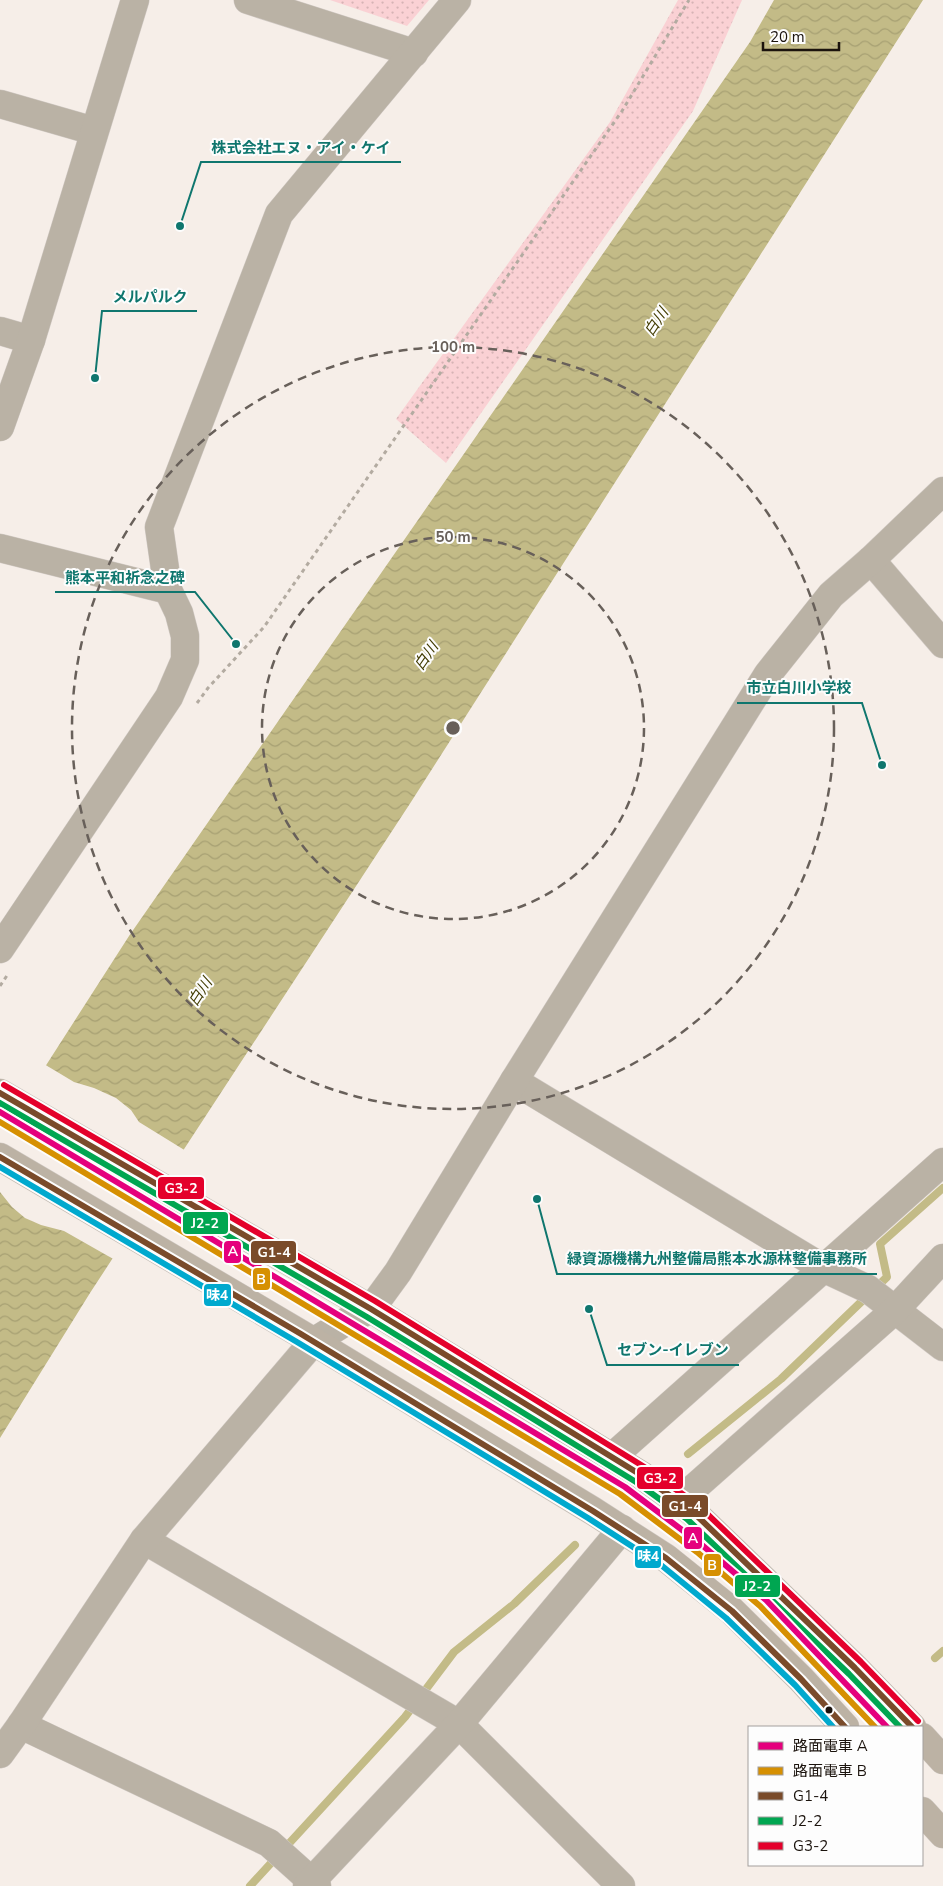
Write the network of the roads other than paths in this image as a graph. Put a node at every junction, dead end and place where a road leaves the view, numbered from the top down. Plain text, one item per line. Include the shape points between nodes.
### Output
1 (135, 0) edge
2 (248, 0) edge
3 (457, 0) edge
4 (414, 53) junction
5 (0, 104) edge
6 (94, 131) junction
7 (0, 331) edge
8 (31, 340) junction
9 (0, 427) edge
10 (943, 491) edge
11 (0, 548) edge
12 (871, 560) junction
13 (168, 590) junction
14 (943, 644) edge
15 (5, 960) edge
16 (514, 1081) junction
17 (0, 1093) edge
18 (0, 1157) edge
19 (943, 1162) edge
20 (943, 1258) edge
21 (823, 1268) junction
22 (882, 1301) junction
23 (371, 1309) junction
24 (307, 1338) junction
25 (943, 1347) edge
26 (612, 1458) junction
27 (671, 1497) junction
28 (620, 1528) junction
29 (144, 1540) junction
30 (459, 1724) junction
31 (22, 1725) junction
32 (844, 1726) edge
33 (911, 1726) edge
34 (923, 1738) edge
35 (0, 1754) edge
36 (943, 1760) edge
37 (923, 1812) edge
38 (943, 1834) edge
39 (312, 1884) edge
40 (620, 1886) edge

1 - 6 street
2 - 4 street
3 - 4 street
4 - 13 street via 279,214 159,527
5 - 6 street
6 - 8 street
7 - 8 street
8 - 9 street
10 - 12 street
11 - 13 street
12 - 14 street
12 - 16 street via 831,595 768,674
13 - 15 street via 185,636 186,660 169,697
16 - 21 street
16 - 23 street via 398,1272
17 - 23 main road
18 - 24 main road
19 - 21 street
20 - 22 street
21 - 22 street
21 - 26 street
22 - 25 street
22 - 27 street
23 - 24 street
23 - 26 main road
24 - 28 main road
24 - 29 street
26 - 27 main road
27 - 33 main road via 693,1512
28 - 30 street
28 - 32 main road via 666,1558 732,1611
29 - 30 street
29 - 31 street
30 - 39 street
30 - 40 street
31 - 35 street
31 - 39 street via 269,1843
34 - 36 main road
37 - 38 main road

